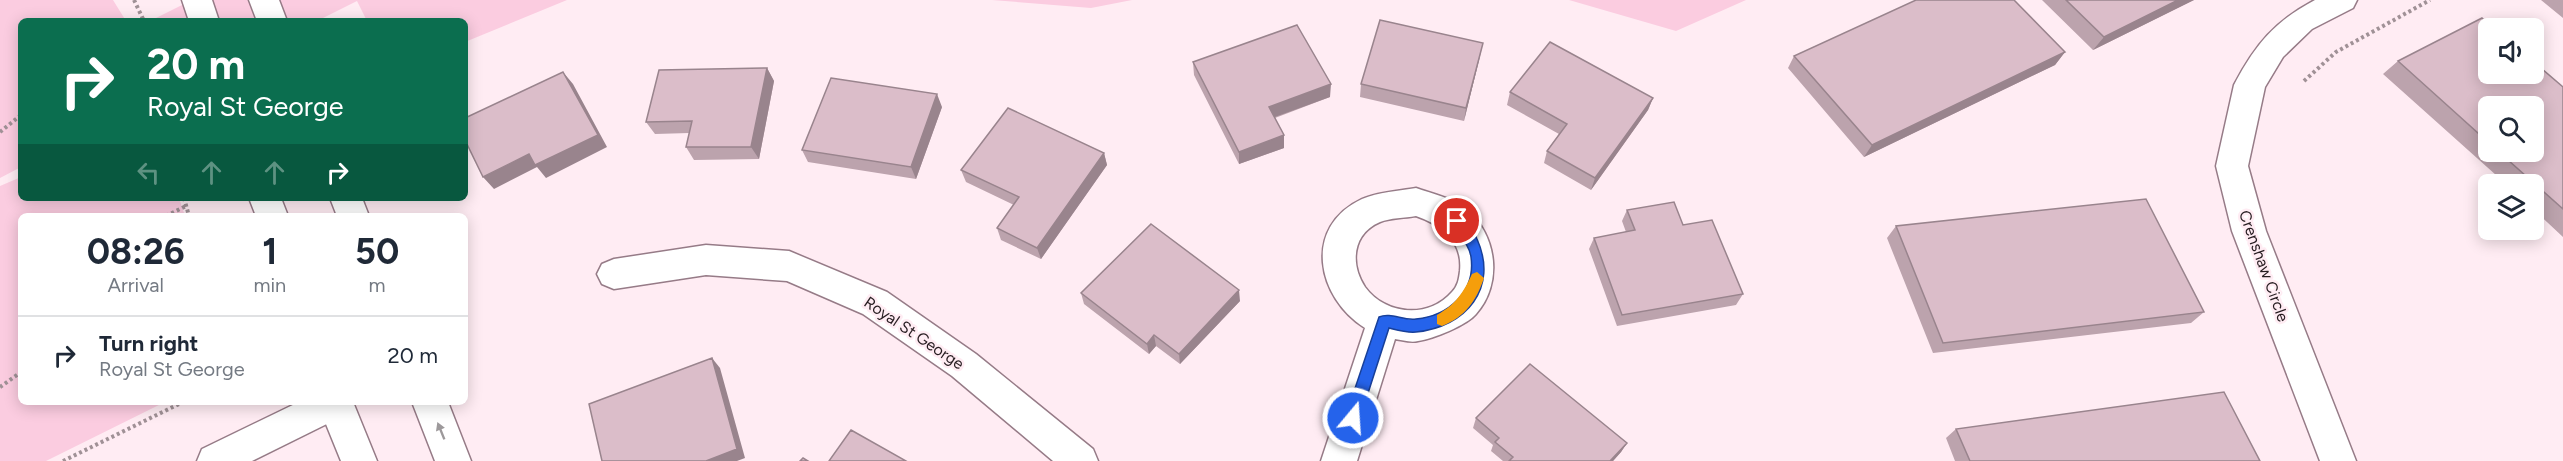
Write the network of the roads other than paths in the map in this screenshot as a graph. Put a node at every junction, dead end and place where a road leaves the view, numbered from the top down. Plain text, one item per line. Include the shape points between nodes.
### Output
1 (197, 0) edge
2 (264, 0) edge
3 (2342, 0) edge
4 (203, 18) edge
5 (271, 18) edge
6 (614, 274) dead end
7 (1384, 321) dead end
8 (329, 405) edge
9 (336, 405) edge
10 (431, 405) edge
11 (215, 461) edge
12 (359, 461) edge
13 (453, 461) edge
14 (1080, 461) edge
15 (1339, 461) edge
16 (2338, 461) edge

1 - 4 street
2 - 5 street
3 - 16 street, Crenshaw Circle via 2301,21 2272,48 2250,85 2232,166 2249,231
6 - 14 street, Royal St George via 706,260 789,266 875,303 964,365
7 - 15 street
8 - 11 street
9 - 12 street
13 -> 10 street

